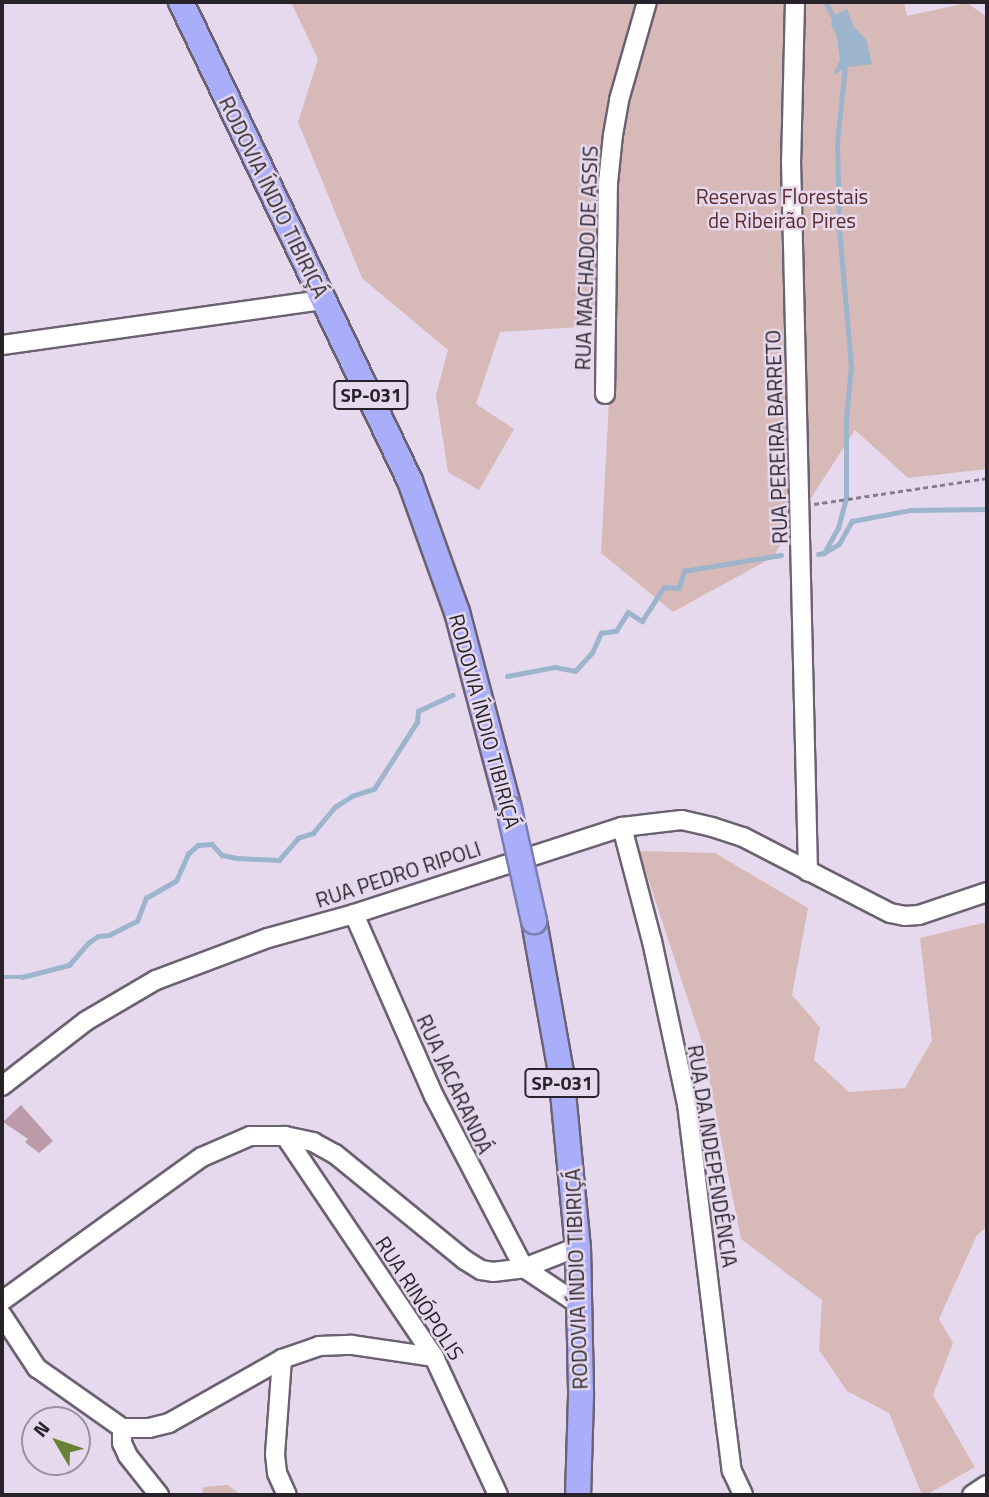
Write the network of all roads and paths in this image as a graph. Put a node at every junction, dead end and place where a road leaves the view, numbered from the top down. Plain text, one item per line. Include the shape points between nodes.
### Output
1 (181, 2) edge
2 (647, 2) edge
3 (795, 2) edge
4 (324, 300) junction
5 (2, 345) edge
6 (605, 394) dead end
7 (987, 478) edge
8 (801, 507) junction
9 (622, 827) junction
10 (808, 872) junction
11 (987, 892) edge
12 (354, 914) junction
13 (2, 1086) edge
14 (285, 1136) junction
15 (578, 1247) junction
16 (524, 1268) junction
17 (2, 1301) edge
18 (580, 1305) junction
19 (2, 1315) edge
20 (434, 1357) junction
21 (282, 1359) junction
22 (122, 1428) junction
23 (987, 1485) edge
24 (159, 1495) edge
25 (286, 1495) edge
26 (498, 1495) edge
27 (578, 1495) edge
28 (743, 1495) edge
29 (972, 1495) edge

1 - 4 highway, RODOVIA ÍNDIO TIBIRIÇÁ / SP-031
2 - 6 street, RUA MACHADO DE ASSIS via 613,135 608,183
3 - 8 street, RUA PEREIRA BARRETO via 791,161
4 - 5 street
4 - 15 highway, RODOVIA ÍNDIO TIBIRIÇÁ / SP-031, bridge via 385,424 434,544 481,692 534,920 561,1072
7 - 8 path
8 - 10 street, RUA PEREIRA BARRETO
9 - 10 street, RUA PEDRO RIPOLI via 682,820 712,827 743,837
9 - 12 street, RUA PEDRO RIPOLI
9 - 28 street, RUA DA INDEPENDÊNCIA via 687,1104 727,1433 733,1471
10 - 11 street, RUA PEDRO RIPOLI via 905,916
12 - 13 street, RUA PEDRO RIPOLI via 268,938 156,980 86,1021
12 - 16 street, RUA JACARANDÁ via 451,1132
14 - 16 street via 313,1142 335,1154 481,1270
14 - 17 street via 250,1136 202,1157
14 - 20 street, RUA RINÓPOLIS
15 - 16 street
15 - 18 highway, RODOVIA ÍNDIO TIBIRIÇÁ / SP-031
16 - 18 street
18 - 27 highway, RODOVIA ÍNDIO TIBIRIÇÁ / SP-031
19 - 22 street via 37,1368
20 - 21 street via 334,1345
20 - 26 street, RUA RINÓPOLIS
21 - 22 street via 169,1423
21 - 25 street via 275,1454
22 - 24 street via 128,1456
23 - 29 street

